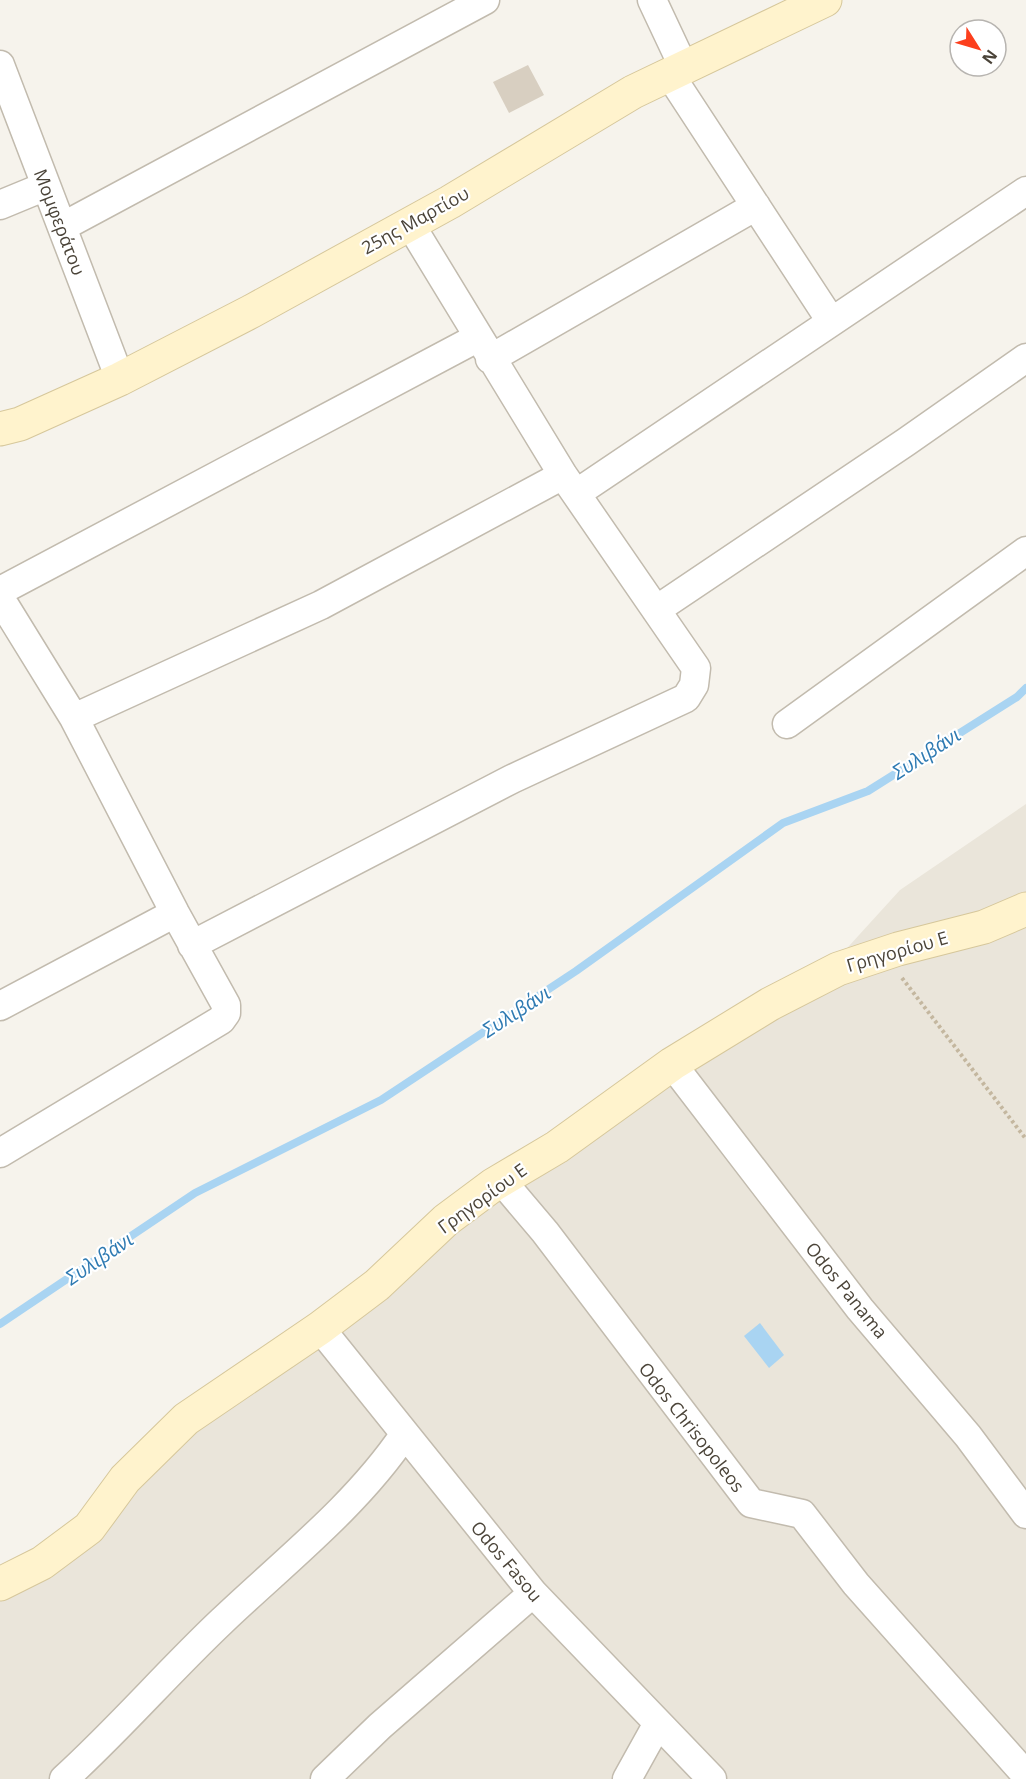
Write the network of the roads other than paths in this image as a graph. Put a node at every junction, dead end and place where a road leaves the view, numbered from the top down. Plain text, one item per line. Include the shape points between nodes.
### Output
1 (485, 0) edge
2 (652, 0) edge
3 (825, 0) edge
4 (0, 65) edge
5 (677, 72) junction
6 (45, 186) junction
7 (1026, 191) edge
8 (0, 204) edge
9 (756, 206) junction
10 (410, 224) junction
11 (62, 227) junction
12 (831, 321) junction
13 (483, 348) junction
14 (1026, 358) edge
15 (120, 379) junction
16 (0, 429) edge
17 (570, 484) junction
18 (1026, 551) edge
19 (0, 591) edge
20 (0, 598) edge
21 (656, 610) junction
22 (74, 718) junction
23 (787, 724) dead end
24 (1026, 909) edge
25 (175, 913) junction
26 (192, 945) junction
27 (0, 1006) edge
28 (672, 1064) junction
29 (0, 1153) edge
30 (501, 1180) junction
31 (320, 1328) junction
32 (404, 1435) junction
33 (1026, 1514) edge
34 (0, 1584) edge
35 (533, 1593) junction
36 (657, 1725) junction
37 (1026, 1775) edge
38 (64, 1779) edge
39 (325, 1779) edge
40 (627, 1779) edge
41 (712, 1779) edge

1 - 11 street
2 - 5 street
3 - 5 street, 25ης Μαρτίου
4 - 6 street, Μομφεράτου
5 - 9 street
5 - 10 street, 25ης Μαρτίου via 633,92
6 - 8 street
6 - 11 street, Μομφεράτου
7 - 12 street
9 - 12 street
9 - 13 street
10 - 13 street
10 - 15 street, 25ης Μαρτίου
11 - 15 street, Μομφεράτου
12 - 17 street
13 - 17 street
13 - 19 street
14 - 21 street
15 - 16 street, 25ης Μαρτίου via 20,424
17 - 21 street
17 - 22 street via 321,605
18 - 23 street
20 - 22 street
21 - 26 street via 696,668 694,685 686,698 512,779
22 - 25 street
24 - 28 street, Γρηγορίου Ε via 984,927 838,969
25 - 26 street
25 - 27 street
26 - 29 street via 226,1005 221,1020
28 - 30 street, Γρηγορίου Ε via 567,1140
28 - 33 street, Odos Panama via 860,1309 968,1436
30 - 31 street, Γρηγορίου Ε via 446,1220 377,1285
30 - 37 street, Odos Chrisopoleos via 751,1503 802,1514 856,1584
31 - 32 street, Odos Fasou
31 - 34 street, Γρηγορίου Ε via 186,1419 125,1479 89,1528 42,1563
32 - 35 street, Odos Fasou
32 - 38 street via 385,1464 356,1494
35 - 36 street, Odos Fasou
35 - 39 street
36 - 40 street
36 - 41 street, Odos Fasou

